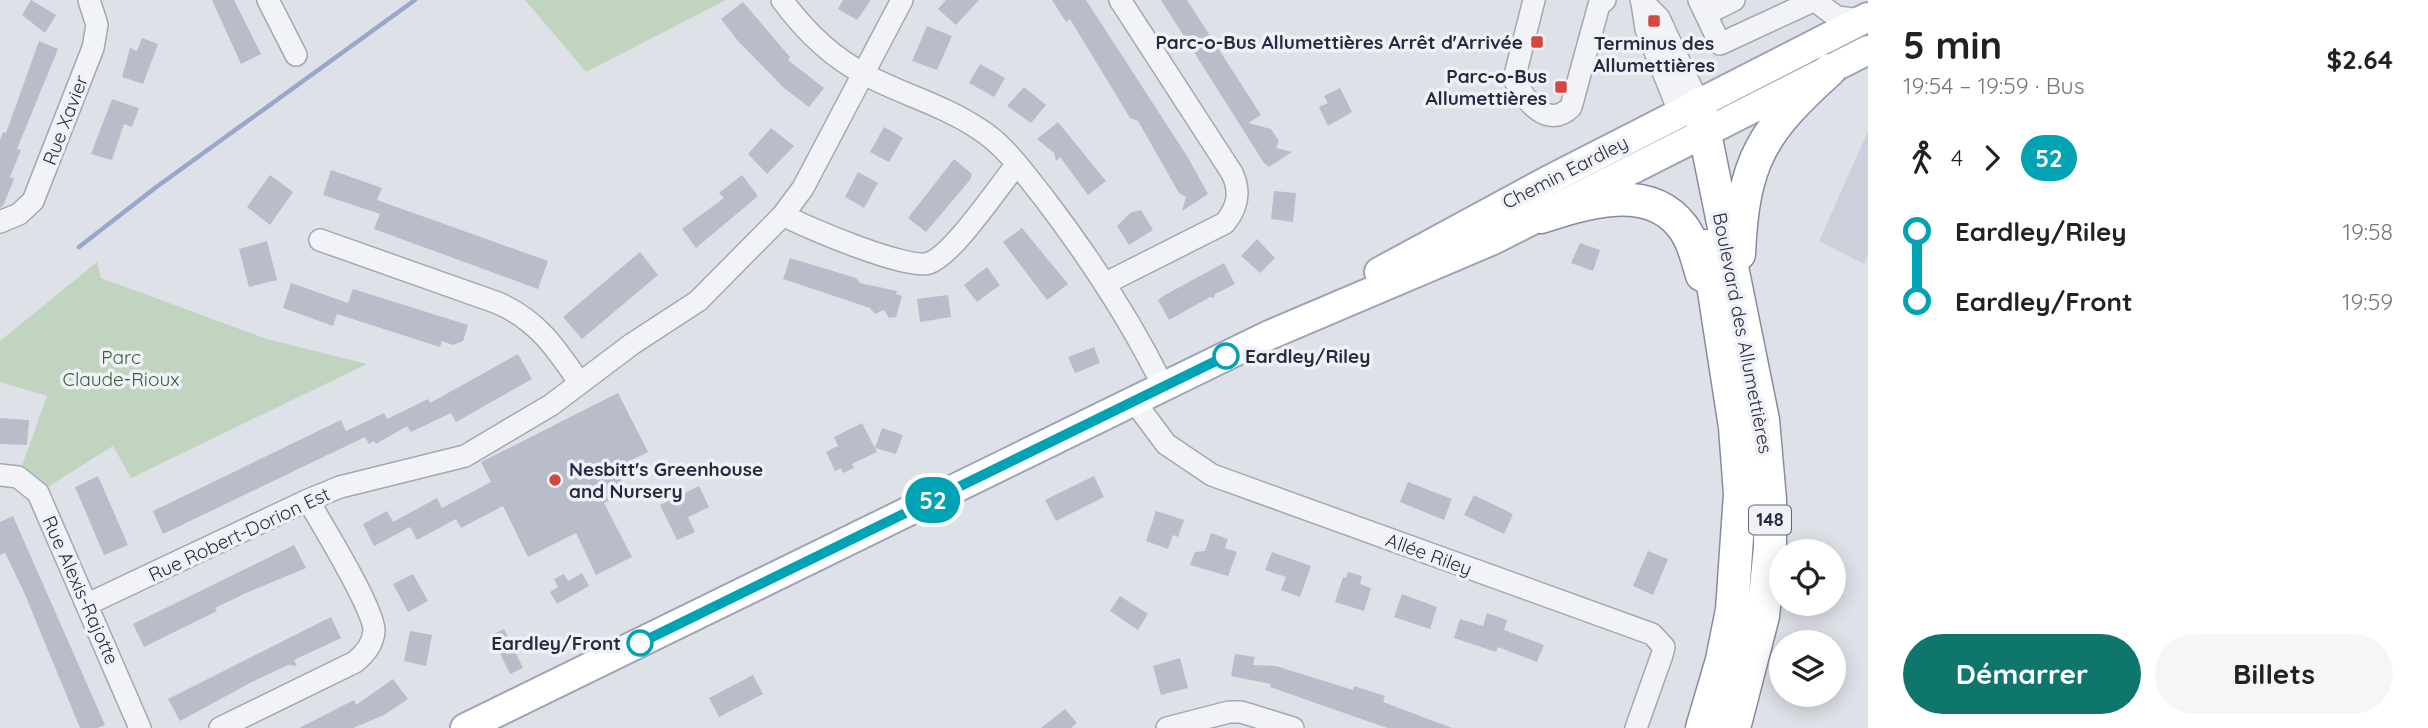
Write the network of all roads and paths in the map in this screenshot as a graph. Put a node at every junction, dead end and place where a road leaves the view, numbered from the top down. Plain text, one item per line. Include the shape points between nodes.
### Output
1 (89, 0) edge
2 (268, 0) edge
3 (782, 0) edge
4 (902, 0) edge
5 (1120, 0) edge
6 (1534, 0) edge
7 (1734, 0) edge
8 (1815, 0) edge
9 (1639, 1) edge
10 (1601, 2) edge
11 (1702, 7) edge
12 (1865, 18) edge
13 (1868, 50) edge
14 (296, 55) dead end
15 (1830, 70) junction
16 (863, 74) junction
17 (1692, 124) junction
18 (1017, 164) junction
19 (783, 215) junction
20 (1541, 217) junction
21 (0, 222) edge
22 (320, 240) dead end
23 (1106, 284) junction
24 (1728, 316) junction
25 (1267, 336) junction
26 (579, 382) junction
27 (1163, 386) junction
28 (1134, 401) junction
29 (0, 475) edge
30 (309, 500) junction
31 (88, 604) junction
32 (140, 728) edge
33 (219, 728) edge
34 (465, 728) edge
35 (1167, 728) edge
36 (1293, 728) edge
37 (1636, 728) edge
38 (1702, 728) edge
39 (1734, 728) edge

1 - 21 street, Rue Xavier via 97,25 93,48 33,201
2 - 14 street
3 - 16 street via 816,40
4 - 16 street, Rue Robert-Dorion Est
5 - 23 street via 1232,173 1238,194 1225,223
6 - 10 street via 1514,79 1532,106 1552,116 1571,107
7 - 11 street
8 - 11 street via 1720,44
8 - 12 street via 1837,17
9 - 17 street via 1646,29
12 - 17 main road, Chemin Eardley
13 - 15 main road, Chemin Eardley
15 - 17 main road, Chemin Eardley
15 - 24 highway via 1772,128 1751,170
16 - 18 street via 963,118 999,144
16 - 19 street, Rue Robert-Dorion Est via 825,151
17 - 20 main road, Chemin Eardley
17 - 24 highway, Boulevard des Allumettières / 148 via 1705,233
17 - 25 main road, Chemin Eardley via 1432,242
18 - 19 street via 950,248 929,264 905,263
18 - 23 street
19 - 26 street, Rue Robert-Dorion Est via 698,301
20 - 24 highway via 1606,200 1640,202 1669,213 1690,238
20 - 25 main road, Chemin Eardley
22 - 26 street via 526,317
23 - 27 street
24 - 38 highway, Boulevard des Allumettières / 148 via 1739,539 1728,634
24 - 39 highway, Boulevard des Allumettières / 148 via 1765,436 1770,522 1763,617
25 - 27 main road, Chemin Eardley
26 - 30 street, Rue Robert-Dorion Est via 551,405 465,456 340,487
27 - 28 main road, Chemin Eardley
28 - 34 main road, Chemin Eardley
28 - 37 street, Allée Riley via 1166,444 1212,475 1652,634 1664,647
29 - 31 street, Rue Alexis-Rajotte via 18,477 38,493
30 - 31 street, Rue Robert-Dorion Est
30 - 33 street via 371,616 373,640 355,662
31 - 32 street, Rue Alexis-Rajotte
35 - 36 street via 1241,712

